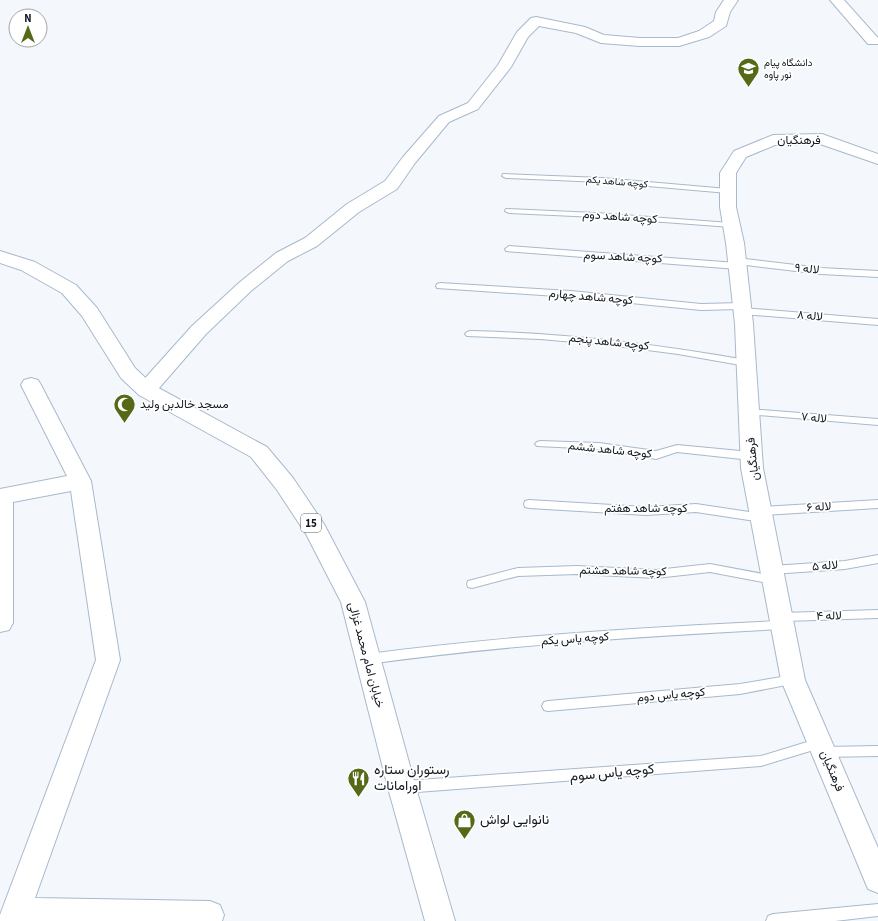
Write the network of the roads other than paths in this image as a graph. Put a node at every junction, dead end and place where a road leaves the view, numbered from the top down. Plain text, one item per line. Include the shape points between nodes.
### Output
1 (732, 0) edge
2 (837, 0) edge
3 (873, 41) dead end
4 (872, 157) edge
5 (506, 176) dead end
6 (728, 191) junction
7 (509, 211) dead end
8 (731, 225) junction
9 (509, 249) dead end
10 (0, 257) edge
11 (737, 263) junction
12 (878, 274) edge
13 (440, 286) dead end
14 (742, 309) junction
15 (878, 322) edge
16 (470, 334) dead end
17 (746, 362) junction
18 (31, 386) dead end
19 (146, 390) junction
20 (749, 412) junction
21 (878, 422) edge
22 (540, 444) dead end
23 (751, 456) junction
24 (80, 481) junction
25 (1, 497) edge
26 (529, 504) dead end
27 (878, 504) edge
28 (761, 514) junction
29 (878, 559) edge
30 (773, 575) junction
31 (472, 584) dead end
32 (878, 614) edge
33 (782, 621) junction
34 (2, 623) dead end
35 (368, 659) junction
36 (793, 680) junction
37 (548, 706) dead end
38 (822, 748) junction
39 (878, 751) edge
40 (402, 788) junction
41 (878, 880) edge
42 (878, 910) edge
43 (210, 914) dead end
44 (14, 916) edge
45 (440, 921) edge
46 (773, 921) edge

1 - 19 street via 723,12 721,23 704,34 679,42 601,39 580,30 536,21 522,35 504,67 473,106 444,119 409,160 392,185 354,208 311,242 282,257 246,286 199,330
2 - 3 street
4 - 6 street, فرهنگیان via 822,138 773,140 740,154 728,173
5 - 6 lane, کوچه شاهد یکم via 602,180
6 - 8 street, فرهنگیان
7 - 8 lane, کوچه شاهد دوم
8 - 11 street, فرهنگیان
9 - 11 lane, کوچه شاهد سوم
10 - 19 main road, خیابان امام محمد غزالی / 15 via 28,266 69,289 90,312 128,373
11 - 12 lane, لاله ۹
11 - 14 street, فرهنگیان
13 - 14 lane, کوچه شاهد چهارم
14 - 15 lane, لاله ۸
14 - 17 street, فرهنگیان
16 - 17 lane, کوچه شاهد پنجم via 522,334 605,341
17 - 20 street, فرهنگیان
18 - 24 street
19 - 35 main road, خیابان امام محمد غزالی / 15 via 259,452 285,484 316,530 353,602
20 - 21 lane, لاله ۷
20 - 23 street, فرهنگیان
22 - 23 lane, کوچه شاهد ششم via 599,446 656,455 677,448
23 - 28 street, فرهنگیان
24 - 25 street
24 - 44 street via 108,660
25 - 34 street
26 - 28 lane, کوچه شاهد هفتم via 646,511 696,508
27 - 28 lane, لاله ۶
28 - 30 street, فرهنگیان
29 - 30 lane, لاله ۵
30 - 31 lane, کوچه شاهد هشتم via 710,568 656,574 577,570 518,572
30 - 33 street, فرهنگیان
32 - 33 lane, لاله ۴
33 - 35 lane, کوچه یاس یکم via 434,650
33 - 36 street, فرهنگیان
35 - 40 main road, خیابان امام محمد غزالی / 15
36 - 37 lane, کوچه یاس دوم via 740,689
36 - 38 street, فرهنگیان
38 - 39 lane, کوچه یاس سوم
38 - 40 lane, کوچه یاس سوم via 761,761
38 - 41 street, فرهنگیان
40 - 45 main road, خیابان امام محمد غزالی / 15
42 - 46 lane
43 - 44 street

